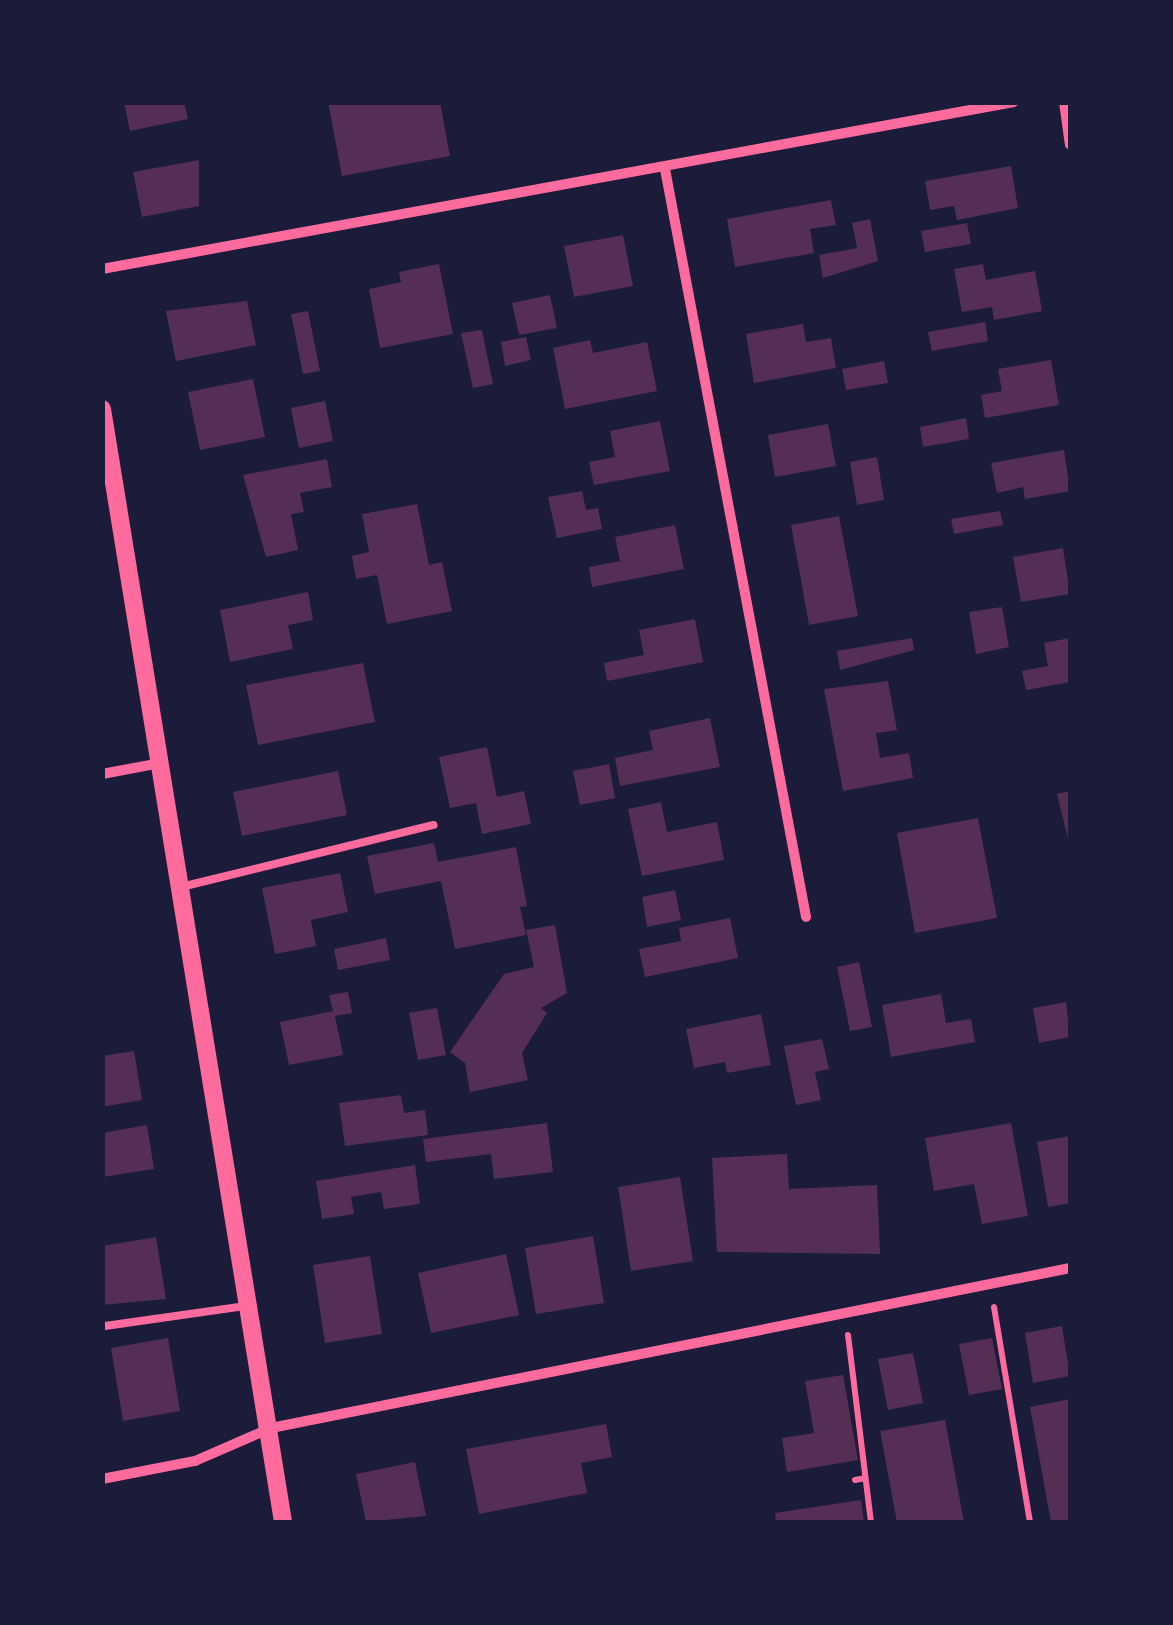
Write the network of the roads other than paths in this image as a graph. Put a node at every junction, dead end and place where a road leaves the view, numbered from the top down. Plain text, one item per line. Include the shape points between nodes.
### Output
1 (1014, 102) edge
2 (1064, 102) edge
3 (949, 108) edge
4 (1070, 146) edge
5 (664, 169) junction
6 (102, 270) edge
7 (102, 409) edge
8 (160, 763) junction
9 (102, 774) edge
10 (433, 825) dead end
11 (181, 887) junction
12 (806, 917) dead end
13 (1070, 1268) edge
14 (250, 1305) junction
15 (104, 1326) edge
16 (270, 1428) junction
17 (102, 1480) edge
18 (283, 1522) edge

1 - 3 street
2 - 4 street
3 - 5 street
5 - 6 street
5 - 12 street
7 - 8 street
8 - 9 street
8 - 11 street
10 - 11 lane
11 - 14 street
13 - 16 street
14 - 15 lane
14 - 16 street
16 - 17 street via 195,1462
16 - 18 street

